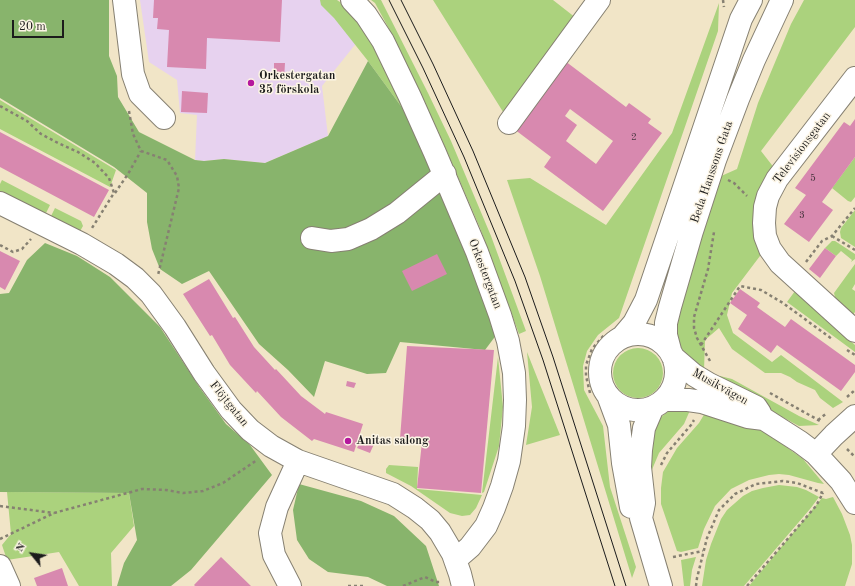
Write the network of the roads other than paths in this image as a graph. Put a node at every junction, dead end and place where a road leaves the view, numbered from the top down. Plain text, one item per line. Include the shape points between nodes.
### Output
1 (124, 0) edge
2 (352, 0) edge
3 (599, 0) edge
4 (751, 0) edge
5 (782, 0) edge
6 (855, 78) edge
7 (164, 118) dead end
8 (508, 122) dead end
9 (444, 174) junction
10 (0, 203) edge
11 (312, 238) dead end
12 (623, 336) junction
13 (849, 339) edge
14 (672, 354) junction
15 (609, 398) junction
16 (658, 404) junction
17 (855, 416) edge
18 (764, 419) junction
19 (816, 454) junction
20 (298, 461) junction
21 (855, 503) edge
22 (641, 518) junction
23 (455, 560) junction
24 (0, 566) edge
25 (456, 584) edge
26 (9, 586) edge
27 (290, 586) edge
28 (661, 586) edge

1 - 7 street via 133,74 140,94
2 - 9 street, Orkestergatan via 366,15 383,41
3 - 8 street
4 - 12 street, Beda Hanssons Gata via 741,20 646,300 634,323
5 - 14 street, Beda Hanssons Gata via 738,99 692,231 668,318 666,335
6 - 13 street, Televisionsgatan via 777,178 768,196 764,216 765,236 770,249
9 - 11 street via 397,213 371,230 348,239 331,241
9 - 23 street, Orkestergatan via 477,252 506,334 514,373 515,400 509,461 494,508 486,526
10 - 20 street, Flöjtgatan via 82,244 135,278 151,294 231,410 270,446
12 - 14 street via 649,335 660,341
12 - 15 street, Beda Hanssons Gata via 607,349 601,360 599,374 602,387
14 - 16 street, Beda Hanssons Gata via 676,370 675,384
14 - 18 street, Musikvägen via 694,375 756,407
15 - 16 street via 622,407 638,411
15 - 22 street, Beda Hanssons Gata via 619,425 631,506
16 - 18 street, Musikvägen via 688,400
16 - 22 street, Beda Hanssons Gata via 644,428 640,467 644,503
17 - 19 street
18 - 19 street, Musikvägen
19 - 21 street, Musikvägen via 832,487
20 - 23 street, Flöjtgatan via 393,494 430,520 454,554
20 - 27 street via 277,507 270,533 274,555
22 - 28 street, Beda Hanssons Gata
23 - 25 street, Flöjtgatan via 460,574
24 - 26 street

